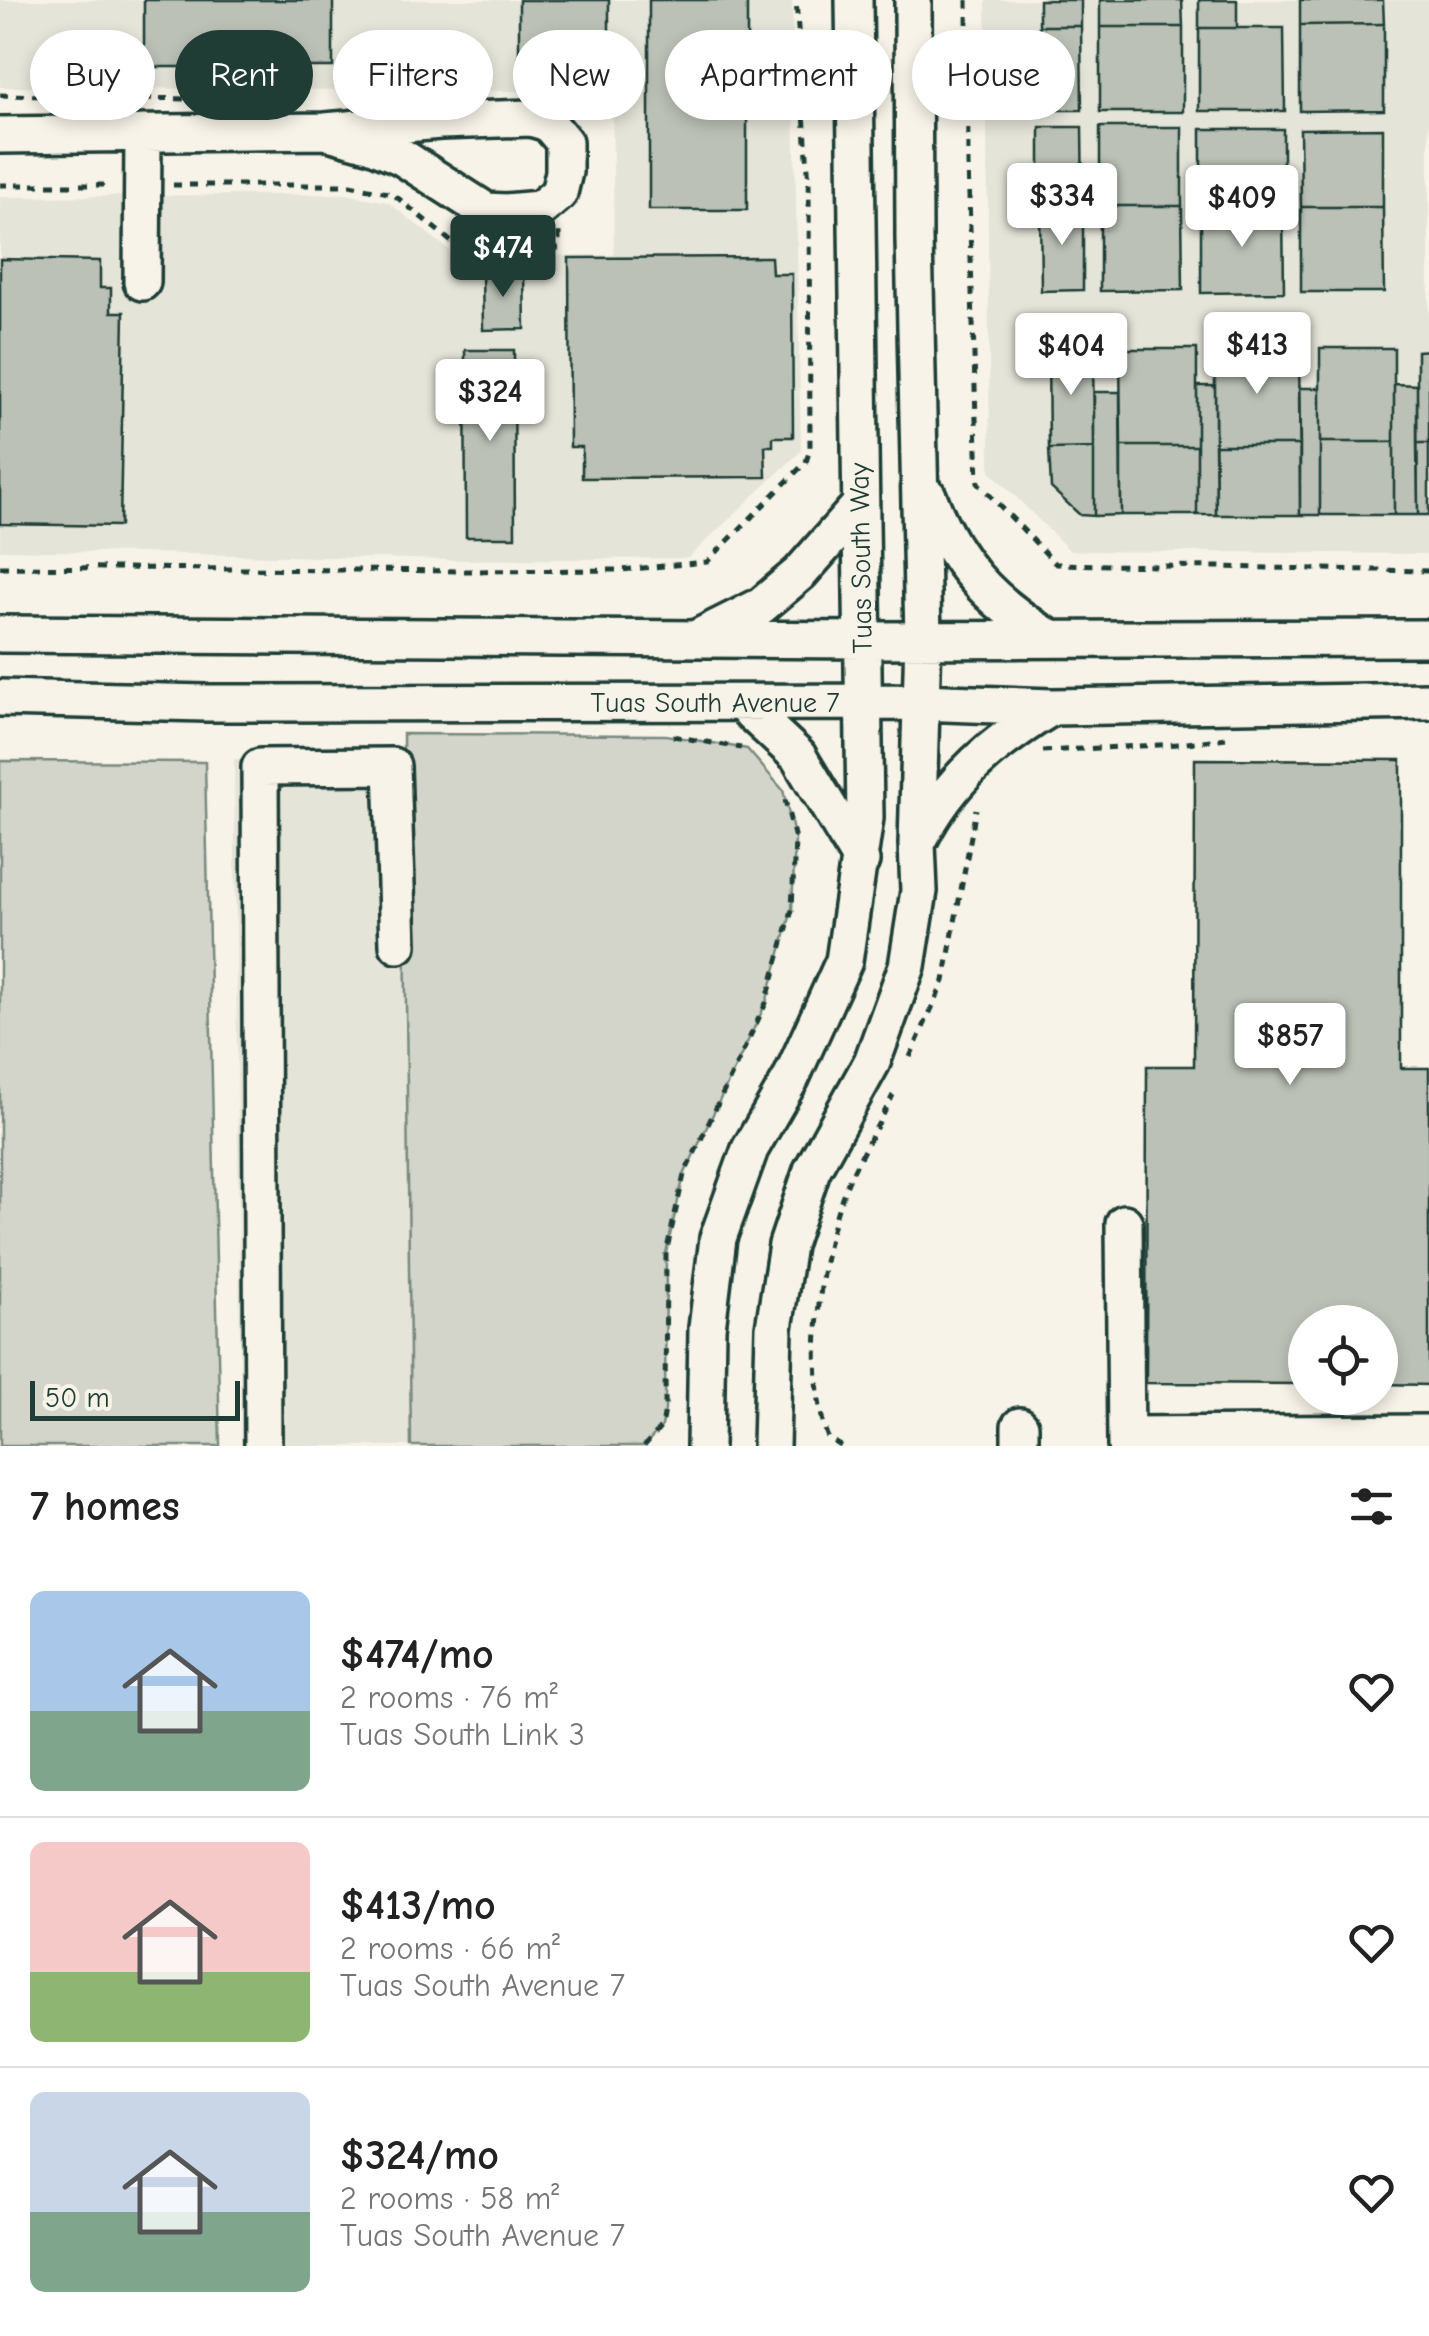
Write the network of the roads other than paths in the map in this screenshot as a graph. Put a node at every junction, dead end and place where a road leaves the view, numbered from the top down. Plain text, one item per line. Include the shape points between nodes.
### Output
1 (854, 0) edge
2 (913, 0) edge
3 (325, 131) junction
4 (143, 133) junction
5 (0, 135) edge
6 (142, 282) dead end
7 (919, 472) junction
8 (860, 505) junction
9 (0, 634) edge
10 (696, 638) junction
11 (923, 638) junction
12 (1429, 638) edge
13 (1051, 639) junction
14 (863, 640) junction
15 (0, 698) edge
16 (920, 702) junction
17 (1429, 702) edge
18 (741, 703) junction
19 (862, 703) junction
20 (1052, 707) junction
21 (917, 844) junction
22 (861, 860) junction
23 (398, 945) dead end
24 (1124, 1223) dead end
25 (1429, 1432) edge
26 (1126, 1440) edge
27 (700, 1441) edge
28 (262, 1446) edge
29 (771, 1446) edge

1 - 8 street, Tuas South Way
2 - 7 street
3 - 3 street via 531,118 548,122 564,142 564,172 558,194 540,209 486,211 402,157
3 - 4 street
4 - 5 street
4 - 6 street
7 - 11 street
7 - 13 street via 942,532 984,588
8 - 10 street via 800,573 760,606
8 - 14 street, Tuas South Way
9 - 10 street
10 - 14 street
11 - 13 street
11 - 14 street
11 - 16 street
12 - 13 street
14 - 19 street, Tuas South Way
15 - 18 street, Tuas South Avenue 7
16 - 19 street, Tuas South Avenue 7
16 - 20 street, Tuas South Avenue 7
16 - 21 street
17 - 20 street, Tuas South Avenue 7
18 - 19 street, Tuas South Avenue 7
18 - 22 street via 798,756
19 - 22 street, Tuas South Way
20 - 21 street via 987,750 961,776
21 - 29 street via 919,891 907,966 872,1062 812,1170 787,1245 774,1328
22 - 27 street, Tuas South Way via 844,961 792,1078 750,1149 718,1238
23 - 28 street via 392,766 260,768
24 - 26 street
25 - 26 street

